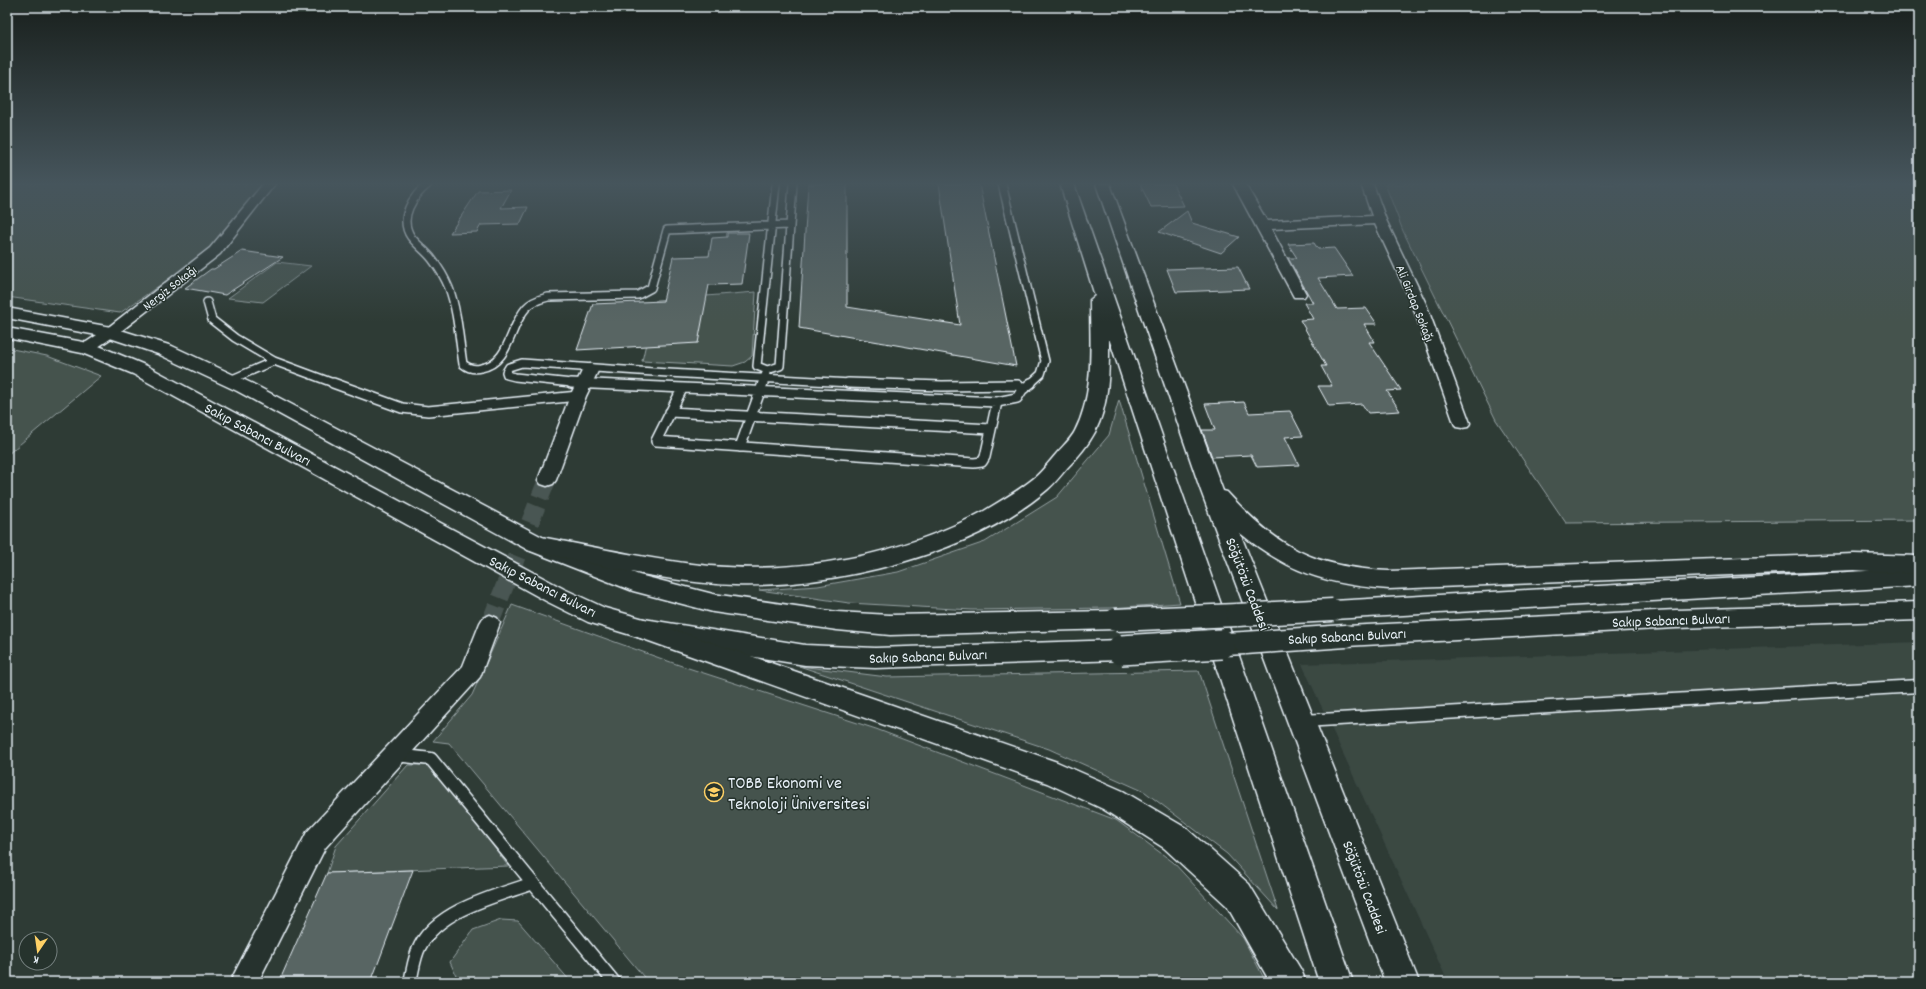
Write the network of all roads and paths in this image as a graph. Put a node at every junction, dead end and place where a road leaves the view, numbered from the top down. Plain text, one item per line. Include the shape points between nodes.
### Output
1 (232, 230) edge
2 (408, 230) edge
3 (667, 230) edge
4 (771, 230) edge
5 (789, 230) edge
6 (1013, 230) edge
7 (1082, 230) edge
8 (1119, 230) edge
9 (1266, 230) edge
10 (1385, 230) edge
11 (1100, 285) junction
12 (1299, 294) dead end
13 (207, 302) dead end
14 (7, 313) edge
15 (111, 332) junction
16 (7, 333) edge
17 (87, 348) junction
18 (274, 361) junction
19 (491, 366) junction
20 (591, 369) junction
21 (507, 370) junction
22 (765, 374) junction
23 (230, 380) junction
24 (682, 389) junction
25 (581, 390) junction
26 (1022, 390) junction
27 (759, 392) junction
28 (997, 402) junction
29 (670, 412) junction
30 (751, 417) junction
31 (1462, 423) dead end
32 (991, 429) junction
33 (740, 447) junction
34 (547, 480) tunnel mouth
35 (1212, 491) junction
36 (536, 544) junction
37 (1919, 565) edge
38 (1919, 577) edge
39 (1919, 611) edge
40 (490, 623) tunnel mouth
41 (644, 629) junction
42 (1919, 686) edge
43 (1301, 721) junction
44 (395, 755) junction
45 (533, 883) junction
46 (244, 982) edge
47 (410, 982) edge
48 (614, 982) edge
49 (1289, 982) edge
50 (1336, 982) edge
51 (1402, 982) edge

1 - 15 street, Nergiz Sokağı via 215,251
2 - 19 lane via 448,284 454,304 463,364 474,369
3 - 19 lane via 651,288 646,292 638,295 548,297 535,302 525,309 499,360
4 - 22 lane via 756,366
5 - 22 lane via 780,366
6 - 26 lane via 1045,361 1041,374
7 - 11 main road
8 - 35 main road, Söğütözü Caddesi
9 - 12 street
10 - 31 street, Ali Girdap Sokağı via 1419,304
11 - 36 main road via 1096,402 1085,431 1042,482 1022,498 997,514 948,538 837,570 786,576 736,576 691,572
11 - 50 main road
13 - 18 lane via 212,320 235,338
14 - 15 main road, Sakıp Sabancı Bulvarı
15 - 17 street, Nergiz Sokağı
15 - 23 main road, Sakıp Sabancı Bulvarı via 165,350
16 - 17 main road, Sakıp Sabancı Bulvarı
17 - 41 main road, Sakıp Sabancı Bulvarı via 140,370 555,595 597,615
18 - 23 lane
18 - 25 lane via 402,408 428,410
19 - 21 lane
20 - 21 lane via 522,363
20 - 22 lane
20 - 25 street
21 - 25 lane via 510,376
22 - 26 lane via 980,388 1018,386
22 - 27 lane
23 - 36 main road, Sakıp Sabancı Bulvarı
24 - 25 lane
24 - 27 lane
24 - 29 lane
25 - 34 street
26 - 28 lane via 1017,398
27 - 28 lane
27 - 30 lane
28 - 32 lane
29 - 30 lane
29 - 33 lane via 656,441
30 - 32 lane
30 - 33 lane
32 - 33 lane via 984,460 974,463
35 - 37 main road via 1250,530 1288,556 1313,568 1339,576 1363,579 1854,562
35 - 43 main road, Söğütözü Caddesi
36 - 38 main road, Sakıp Sabancı Bulvarı, bridge via 612,574 713,603 808,617 890,625 1237,615
39 - 41 main road, Sakıp Sabancı Bulvarı, bridge via 1676,619 1121,650 875,658 805,655
40 - 44 street via 472,671
41 - 49 main road via 1057,774 1113,800 1175,838 1238,895
42 - 43 lane
43 - 51 main road, Söğütözü Caddesi
44 - 45 lane via 431,759
44 - 46 street via 316,840
45 - 47 lane via 466,908 442,921 421,944
45 - 48 lane

